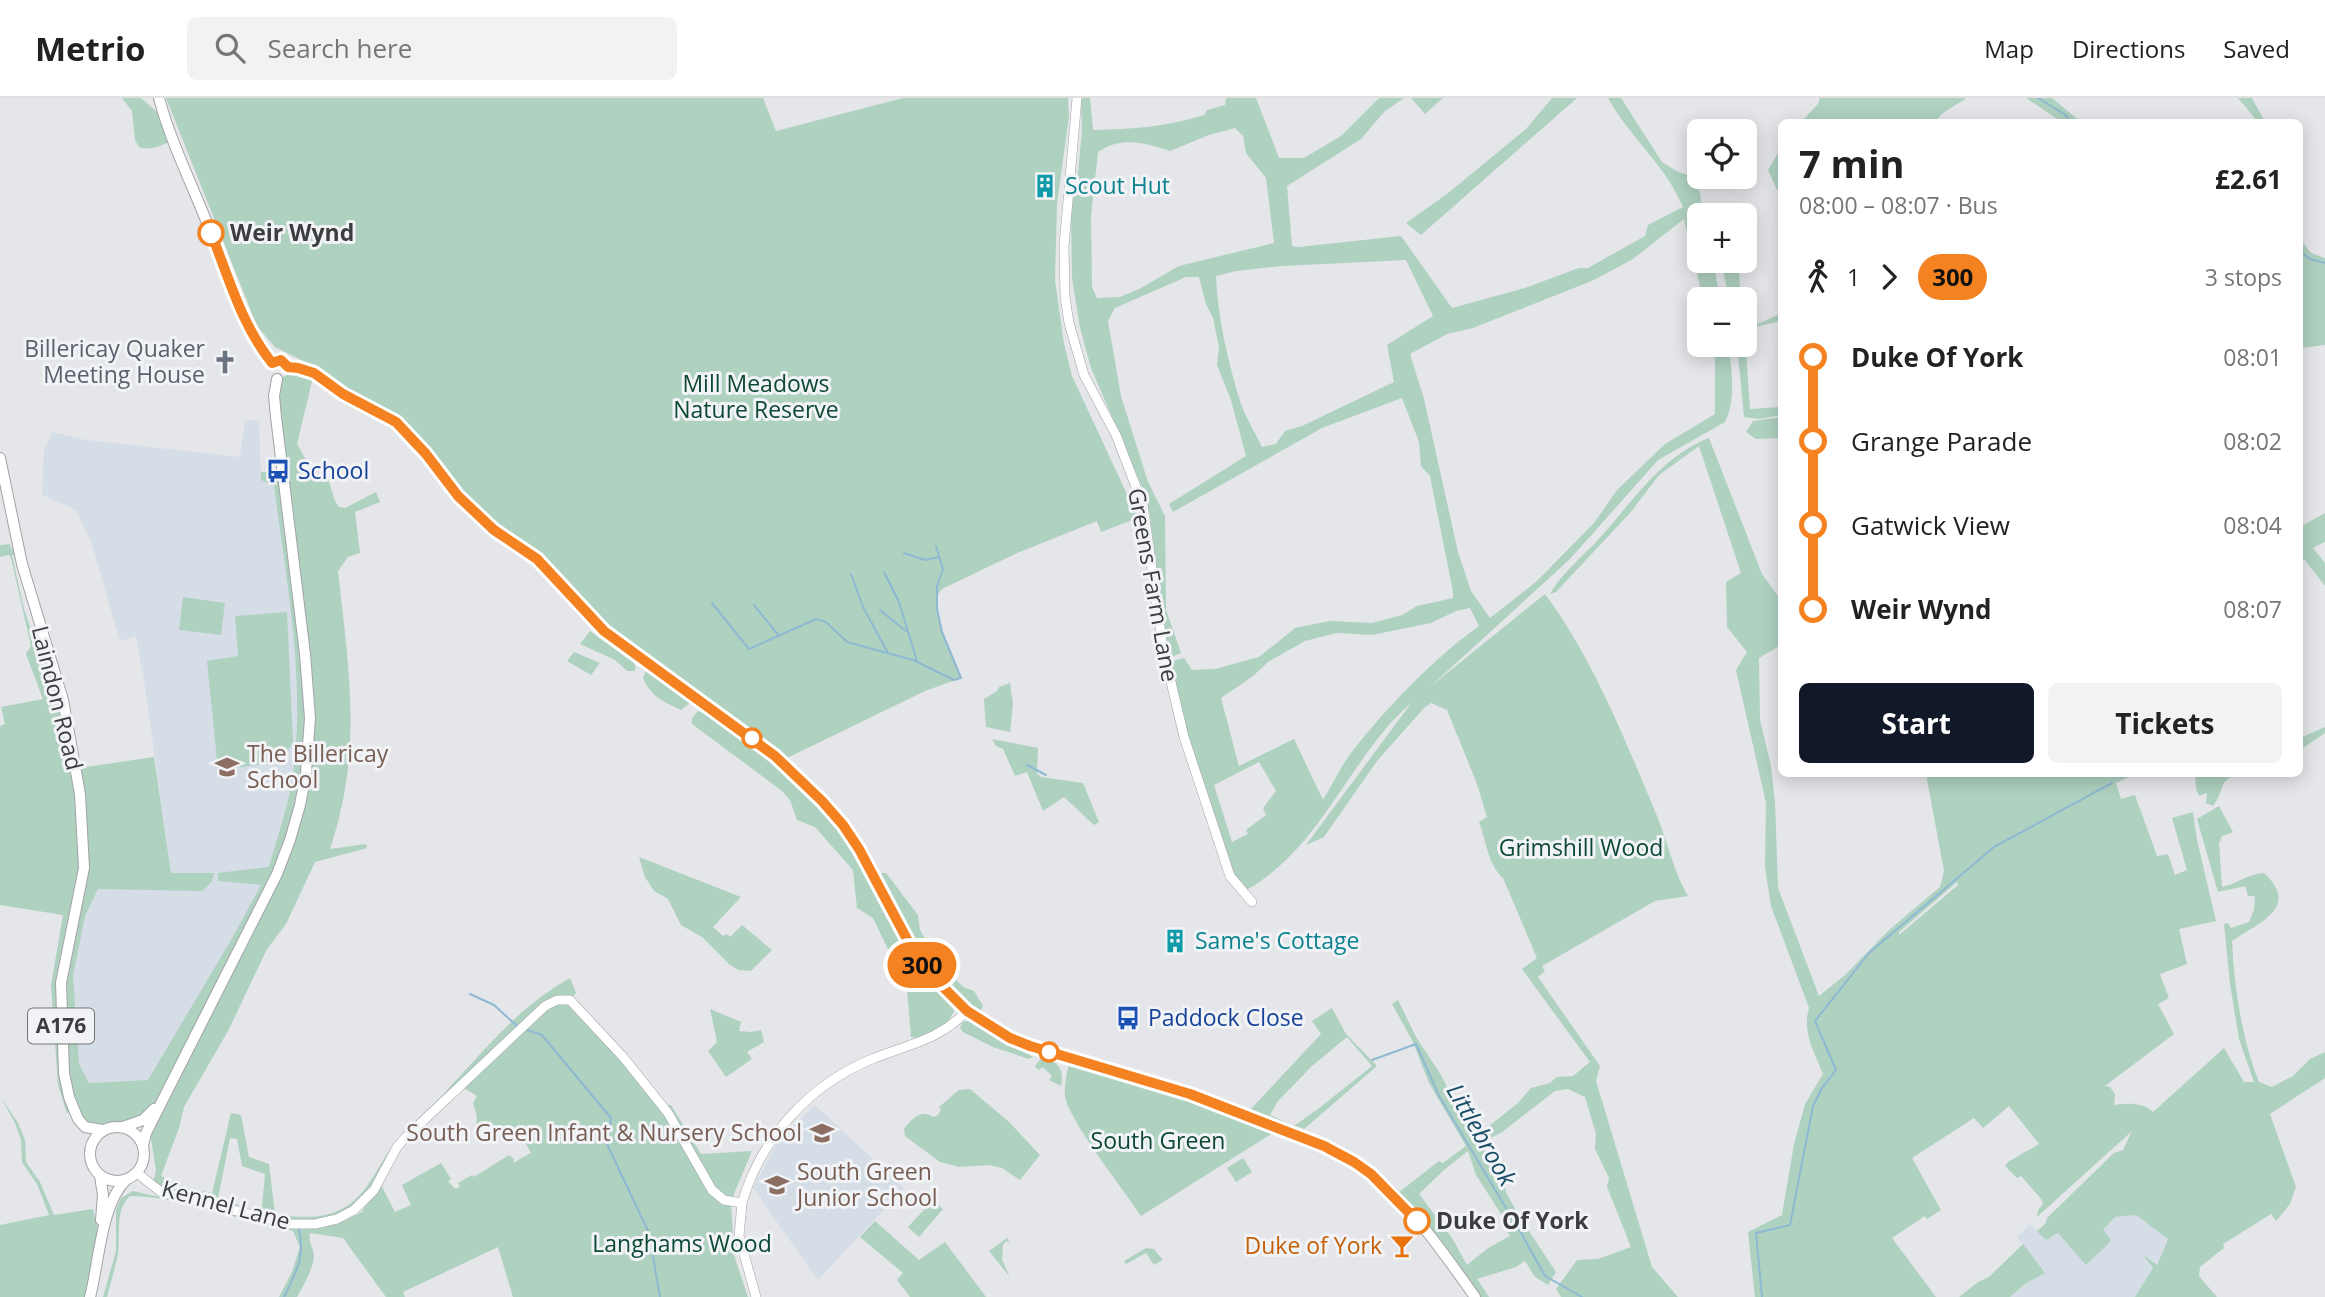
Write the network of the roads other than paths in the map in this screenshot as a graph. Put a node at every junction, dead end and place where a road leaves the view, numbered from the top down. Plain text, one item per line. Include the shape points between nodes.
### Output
1 (150, 98) edge
2 (159, 98) edge
3 (1077, 98) edge
4 (164, 117) junction
5 (272, 363) junction
6 (288, 367) junction
7 (277, 380) junction
8 (0, 458) edge
9 (1252, 902) dead end
10 (967, 1011) junction
11 (163, 1099) junction
12 (123, 1128) junction
13 (103, 1130) junction
14 (143, 1145) junction
15 (137, 1173) junction
16 (100, 1176) junction
17 (126, 1180) junction
18 (742, 1203) junction
19 (101, 1243) junction
20 (90, 1297) edge
21 (756, 1297) edge
22 (1475, 1297) edge

1 - 4 main road
2 - 4 main road
3 - 9 street, Greens Farm Lane via 1065,232 1069,323 1084,375 1116,435 1143,505 1163,648 1184,737 1230,876
4 - 5 main road via 235,300
5 - 6 main road via 281,360
5 - 7 main road via 270,374
6 - 7 main road via 286,376
6 - 10 main road via 314,373 396,422 463,502 537,559 604,631 775,756 843,825 917,958
7 - 11 main road via 276,417 309,696 306,773 290,840 276,874
8 - 13 main road, Laindon Road / A176 via 19,552 63,700 77,771 83,868 62,975 63,1057 69,1097 78,1119 85,1127
10 - 18 street via 942,1033 869,1061 808,1098 770,1142
10 - 22 main road via 1030,1046 1190,1094 1346,1157 1404,1207
11 - 12 main road via 143,1120
11 - 14 main road
12 - 13 main road
12 - 14 main road
13 - 16 main road via 94,1139 89,1156
14 - 15 main road via 144,1158
15 - 17 main road
15 - 18 street, Kennel Lane via 161,1192 289,1224 337,1219 366,1200 397,1147 465,1080 545,1006 570,1000 668,1113 712,1190 724,1200
16 - 17 main road
16 - 19 main road
17 - 19 main road via 114,1194
18 - 21 street via 739,1236
19 - 20 main road

